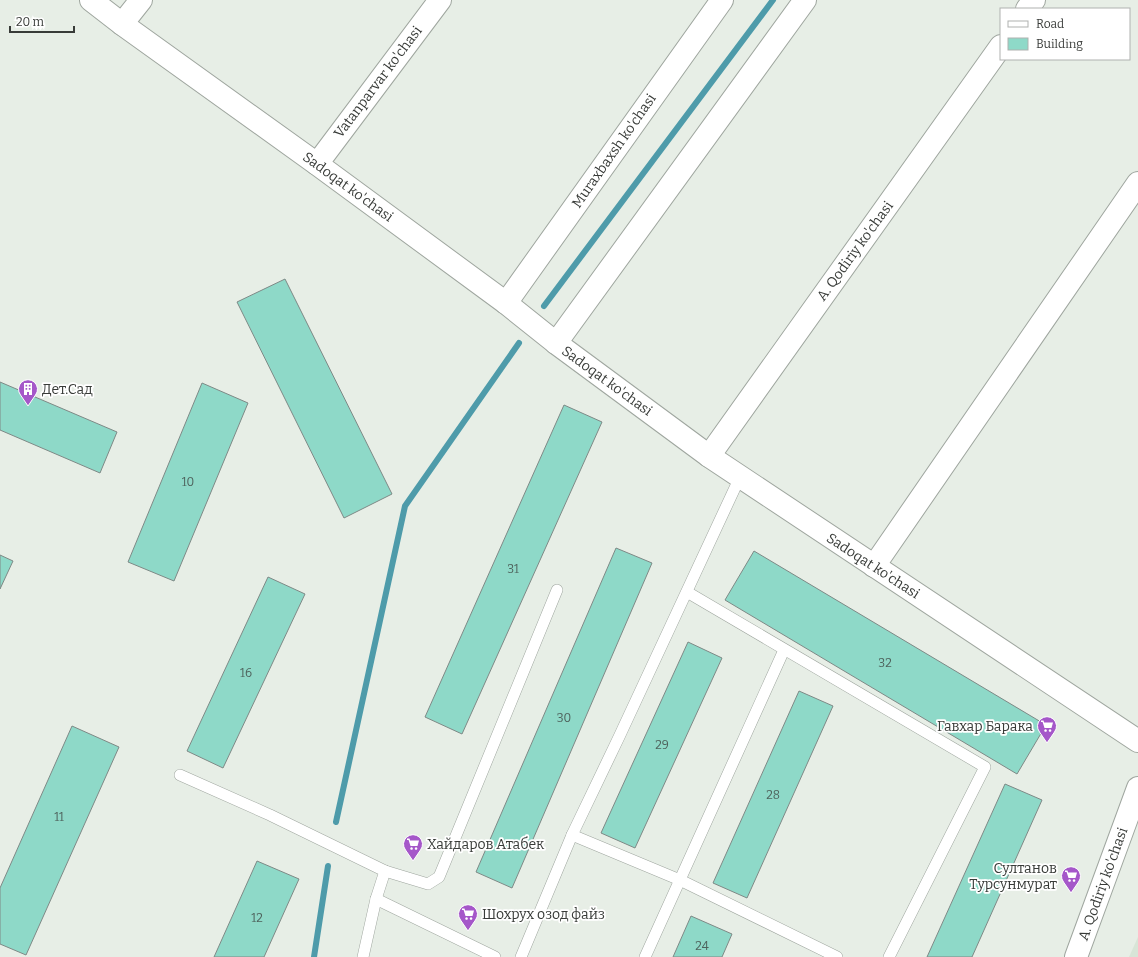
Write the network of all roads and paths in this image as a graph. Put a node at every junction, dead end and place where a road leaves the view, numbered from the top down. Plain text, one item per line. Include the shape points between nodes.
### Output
1 (92, 0) edge
2 (141, 0) edge
3 (440, 0) edge
4 (722, 0) edge
5 (805, 0) edge
6 (1034, 0) edge
7 (1028, 8) edge
8 (122, 24) junction
9 (1000, 47) edge
10 (317, 164) junction
11 (1138, 183) edge
12 (506, 303) junction
13 (556, 343) junction
14 (709, 456) junction
15 (740, 477) junction
16 (874, 566) junction
17 (557, 590) dead end
18 (687, 592) junction
19 (784, 650) junction
20 (1138, 741) edge
21 (180, 775) dead end
22 (1138, 788) edge
23 (572, 835) junction
24 (385, 871) junction
25 (680, 880) junction
26 (376, 899) junction
27 (363, 957) edge
28 (495, 957) edge
29 (521, 957) edge
30 (645, 957) edge
31 (837, 957) edge
32 (889, 957) edge
33 (1076, 957) edge

1 - 8 street, Sadoqat ko'chasi
2 - 8 street
3 - 10 street, Vatanparvar ko'chasi
4 - 12 street, Muraxbaxsh ko'chasi
5 - 13 street
6 - 7 street
8 - 10 street, Sadoqat ko'chasi
9 - 14 street, A. Qodiriy ko'chasi
10 - 12 street, Sadoqat ko'chasi
11 - 16 street
12 - 13 street, Sadoqat ko'chasi
13 - 14 street, Sadoqat ko'chasi
14 - 15 street, Sadoqat ko'chasi
15 - 16 street, Sadoqat ko'chasi
15 - 18 lane
16 - 20 street, Sadoqat ko'chasi
17 - 24 lane via 438,877 428,884
18 - 19 lane
18 - 23 lane
19 - 25 lane
19 - 32 lane via 985,767
21 - 24 lane
22 - 33 street, A. Qodiriy ko'chasi
23 - 25 lane
23 - 29 lane
24 - 26 lane
25 - 30 lane
25 - 31 lane
26 - 27 lane
26 - 28 lane

